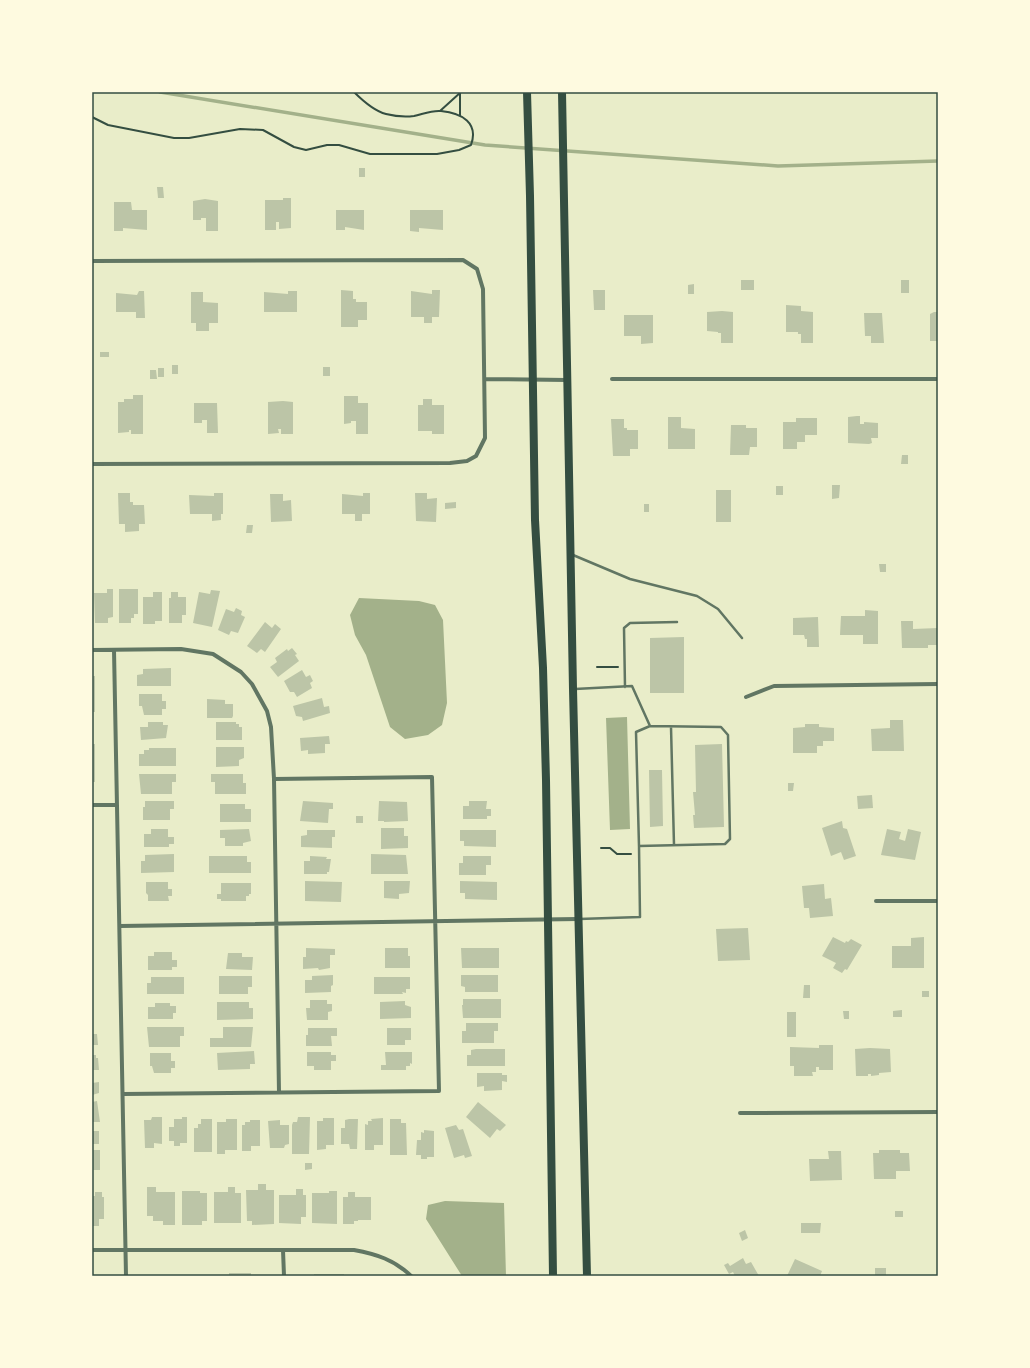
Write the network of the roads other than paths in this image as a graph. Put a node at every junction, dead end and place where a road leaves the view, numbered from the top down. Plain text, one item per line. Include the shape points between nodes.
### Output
1 (527, 92) edge
2 (562, 92) edge
3 (92, 261) edge
4 (612, 379) dead end
5 (938, 379) edge
6 (485, 380) junction
7 (533, 380) junction
8 (567, 380) junction
9 (92, 464) edge
10 (570, 554) junction
11 (677, 622) dead end
12 (742, 638) dead end
13 (92, 650) edge
14 (114, 650) junction
15 (938, 684) edge
16 (625, 687) junction
17 (573, 689) junction
18 (746, 698) dead end
19 (650, 726) junction
20 (672, 727) junction
21 (274, 779) junction
22 (92, 805) edge
23 (117, 805) junction
24 (674, 845) junction
25 (639, 846) junction
26 (938, 900) edge
27 (876, 901) dead end
28 (578, 919) junction
29 (549, 920) junction
30 (435, 922) junction
31 (278, 924) junction
32 (120, 926) junction
33 (279, 1092) junction
34 (123, 1094) junction
35 (938, 1112) edge
36 (740, 1113) dead end
37 (92, 1250) edge
38 (126, 1250) junction
39 (283, 1250) junction
40 (126, 1276) edge
41 (284, 1276) edge
42 (411, 1276) edge
43 (553, 1276) edge
44 (587, 1276) edge

1 - 7 main road
2 - 8 main road
3 - 6 street via 463,260 477,269 483,289
4 - 5 street
6 - 7 street
6 - 9 street via 484,438 476,456 467,461
7 - 8 street
7 - 29 main road via 535,520 543,668
8 - 10 main road
10 - 12 lane via 630,580 697,596 718,609
10 - 17 main road
11 - 16 lane via 627,624 624,628
13 - 14 street
14 - 21 street via 181,648 213,654 241,672 252,684 267,711 271,727
14 - 23 street
15 - 18 street via 774,686
16 - 17 lane
16 - 19 lane via 632,686
17 - 28 main road
19 - 20 lane
19 - 25 lane via 636,732
20 - 24 lane
20 - 24 lane via 721,727 728,735 730,839 725,844
21 - 30 street via 432,777
21 - 31 street
22 - 23 street
23 - 32 street
24 - 25 lane
25 - 28 lane via 640,917
26 - 27 street
28 - 29 street
28 - 44 main road
29 - 30 street
29 - 43 main road
30 - 31 street
30 - 33 street via 439,1091
31 - 32 street
31 - 33 street
32 - 34 street
33 - 34 street
34 - 38 street
35 - 36 street
37 - 38 street
38 - 39 street
38 - 40 street
39 - 41 street
39 - 42 street via 354,1250 375,1254 389,1260

